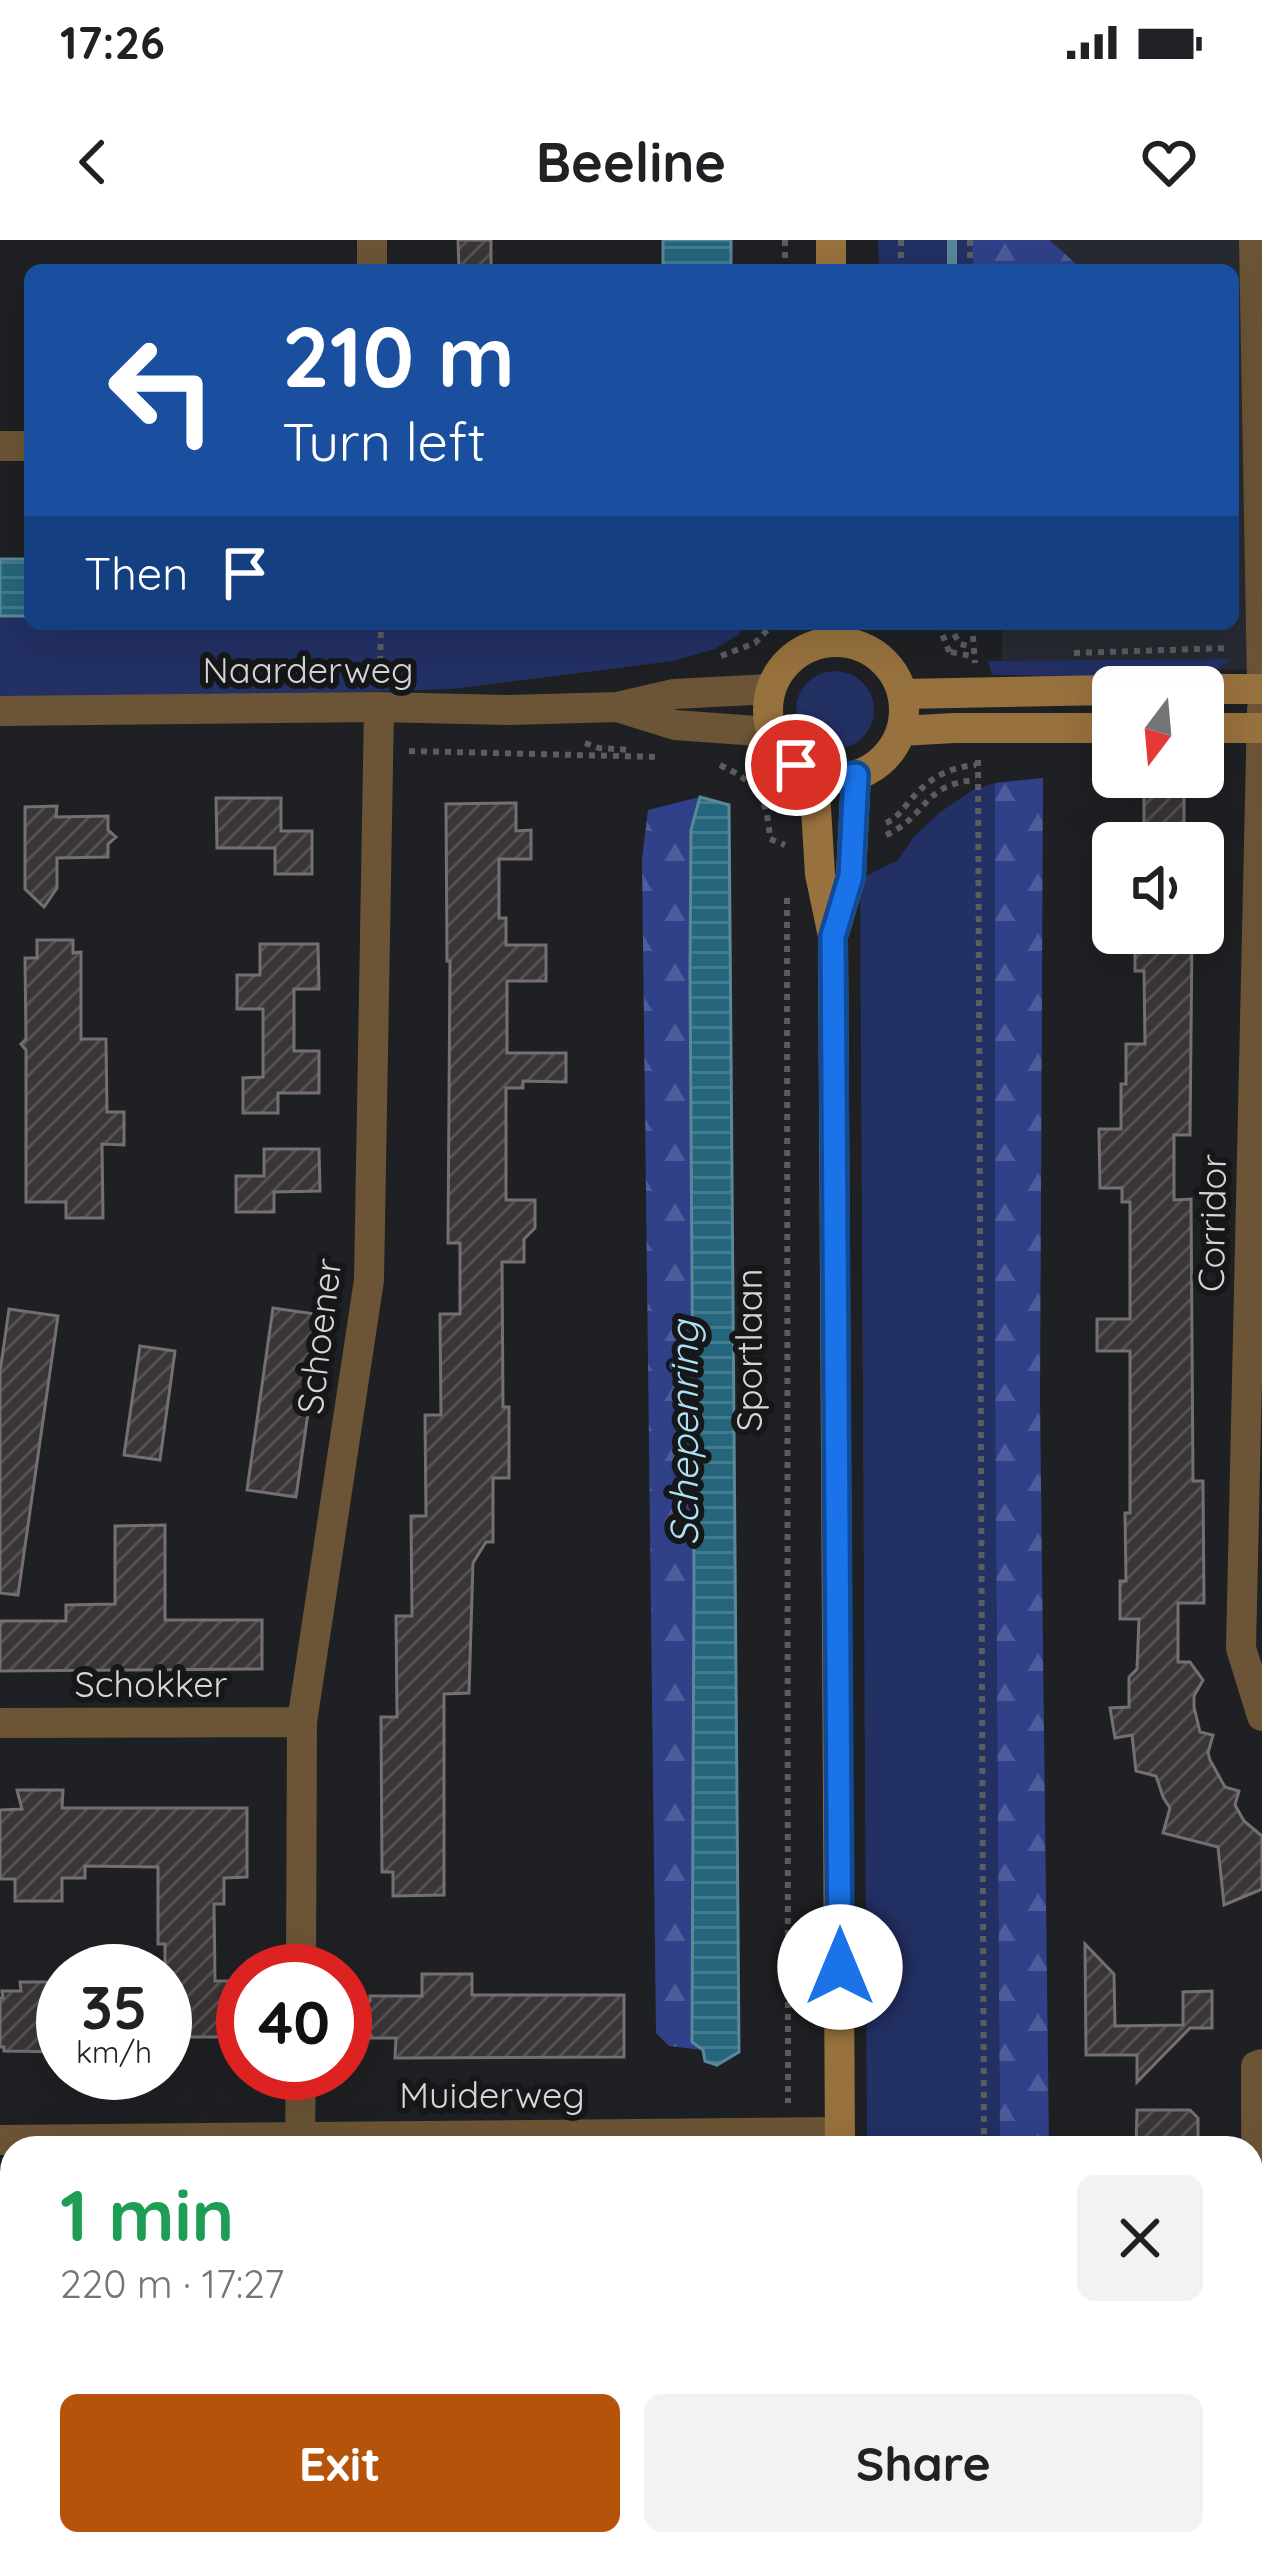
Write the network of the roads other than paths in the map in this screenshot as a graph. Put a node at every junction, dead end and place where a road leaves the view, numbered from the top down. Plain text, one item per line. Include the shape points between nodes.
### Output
1 (1254, 240) edge
2 (820, 634) edge
3 (858, 635) edge
4 (1260, 647) edge
5 (1262, 686) edge
6 (1224, 688) edge
7 (771, 689) junction
8 (1092, 690) edge
9 (902, 694) junction
10 (379, 707) junction
11 (617, 707) junction
12 (1262, 709) edge
13 (0, 711) edge
14 (1092, 728) edge
15 (1224, 728) edge
16 (1262, 728) edge
17 (901, 731) junction
18 (771, 732) junction
19 (814, 775) junction
20 (856, 775) junction
21 (833, 936) junction
22 (1262, 1716) edge
23 (302, 1722) junction
24 (0, 1723) edge
25 (301, 1944) edge
26 (1262, 2064) edge
27 (301, 2100) edge
28 (300, 2135) junction
29 (240, 2136) edge
30 (814, 2136) edge
31 (840, 2136) edge
32 (1256, 2136) edge

1 - 4 street
2 - 3 street via 840,642
2 - 7 street
3 - 9 street
4 - 5 street
5 - 6 street
7 - 11 street, Naarderweg via 673,694
7 - 18 street
8 - 9 street
9 - 17 street
10 - 11 street, Naarderweg
10 - 13 street, Naarderweg
10 - 23 street, Schoener via 369,1280
11 - 18 street, Naarderweg via 675,725
12 - 16 street, Corridor
14 - 17 street
15 - 16 street
16 - 22 street, Corridor via 1241,1648
17 - 20 street via 875,766
18 - 19 street via 781,751
19 - 20 street
19 - 21 street via 802,847 820,874
20 - 21 street via 851,876
21 - 31 street
23 - 24 street, Schokker
23 - 25 street, Schoener
26 - 32 street
27 - 28 street
28 - 29 street, Muiderweg
28 - 30 street, Muiderweg

